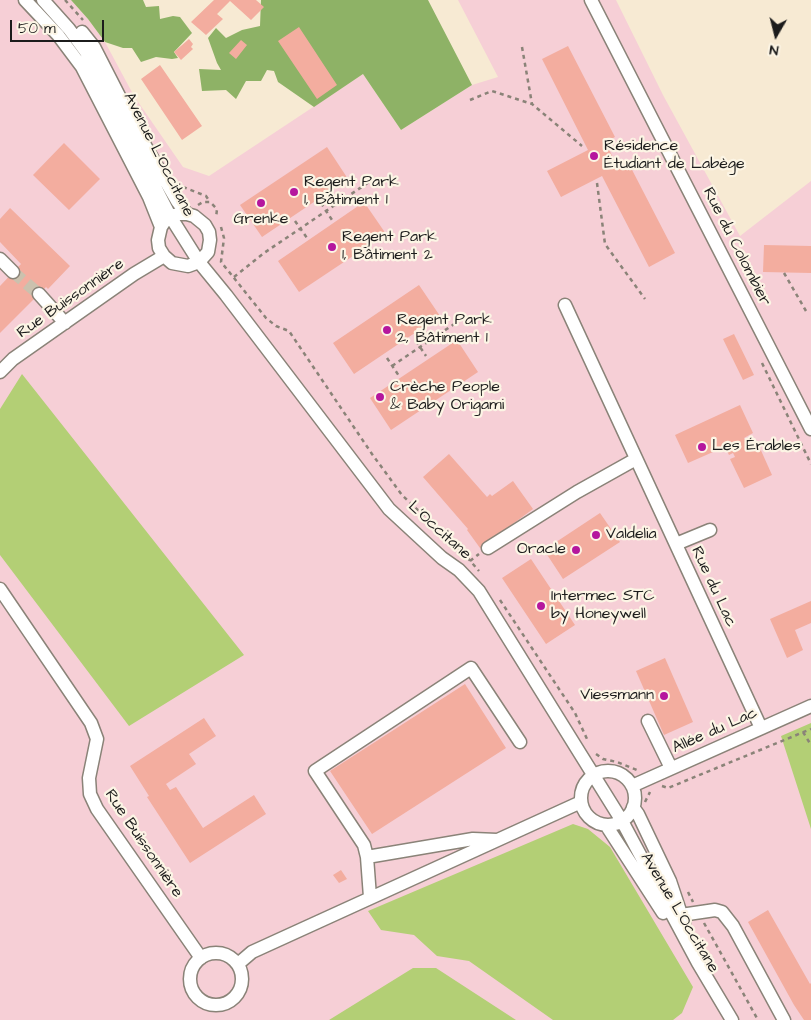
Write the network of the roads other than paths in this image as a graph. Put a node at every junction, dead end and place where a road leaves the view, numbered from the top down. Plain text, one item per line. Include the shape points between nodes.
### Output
1 (25, 0) edge
2 (43, 0) edge
3 (55, 0) edge
4 (591, 0) edge
5 (190, 210) junction
6 (170, 216) junction
7 (161, 227) junction
8 (164, 256) junction
9 (0, 259) edge
10 (199, 262) junction
11 (13, 272) tunnel mouth
12 (39, 294) tunnel mouth
13 (565, 305) dead end
14 (64, 322) junction
15 (247, 322) joint
16 (0, 372) edge
17 (811, 429) edge
18 (636, 459) junction
19 (710, 530) dead end
20 (676, 544) junction
21 (488, 548) dead end
22 (0, 589) edge
23 (811, 706) edge
24 (648, 721) dead end
25 (761, 728) junction
26 (520, 742) dead end
27 (670, 768) junction
28 (593, 776) junction
29 (632, 786) junction
30 (581, 802) junction
31 (633, 808) junction
32 (622, 821) junction
33 (606, 825) junction
34 (497, 840) junction
35 (640, 854) junction
36 (367, 858) junction
37 (670, 881) junction
38 (370, 898) junction
39 (681, 915) junction
40 (201, 958) junction
41 (238, 964) junction
42 (716, 981) junction
43 (722, 1004) junction
44 (722, 1020) edge
45 (732, 1020) edge
46 (741, 1020) edge
47 (784, 1020) edge

1 - 7 street, Avenue L'Occitane via 82,67 149,197
2 - 6 street, Avenue L'Occitane via 82,46
3 - 5 street, Avenue L'Occitane via 94,47 177,201
4 - 17 street, Rue du Colombier
5 - 6 street
5 - 10 street, Avenue L'Occitane via 209,232 208,252
6 - 7 street
6 - 10 street, Avenue L'Occitane
7 - 8 street, Avenue L'Occitane via 158,240
8 - 10 street via 179,266
8 - 14 street, Rue Buissonnière
9 - 11 street
10 - 15 street, Avenue L'Occitane
12 - 14 street
13 - 18 street, Rue du Lac
14 - 16 street, Rue Buissonnière
15 - 28 street, L'Occitane via 389,509 459,570 478,591
18 - 20 street, Rue du Lac
18 - 21 street
19 - 20 street
20 - 25 street, Rue du Lac
22 - 40 street, Rue Buissonnière via 91,723 96,739 89,778 90,794 97,809
23 - 25 street, Allée du Lac
24 - 27 street
25 - 27 street, Allée du Lac
26 - 36 street via 472,668 315,771 364,845
27 - 29 street, Allée du Lac
28 - 29 street via 601,772 619,773
28 - 30 street via 583,787
28 - 32 street, Avenue L'Occitane
29 - 31 street
30 - 33 street via 590,818
30 - 34 street
31 - 32 street
31 - 37 street, Avenue L'Occitane
32 - 33 street
32 - 35 street, Avenue L'Occitane
33 - 44 street, Avenue L'Occitane via 672,927
34 - 36 street via 473,839
34 - 38 street
35 - 37 street, Avenue L'Occitane
35 - 43 street, Avenue L'Occitane
36 - 38 street
37 - 39 street
38 - 41 street via 252,952
39 - 42 street
39 - 47 street via 715,910 722,912 733,926
40 - 41 street via 220,953
40 - 41 street via 191,972 190,981 197,997 211,1005 220,1005 237,995 242,983
42 - 43 street, Avenue L'Occitane
42 - 46 street, Avenue L'Occitane
43 - 45 street, Avenue L'Occitane

